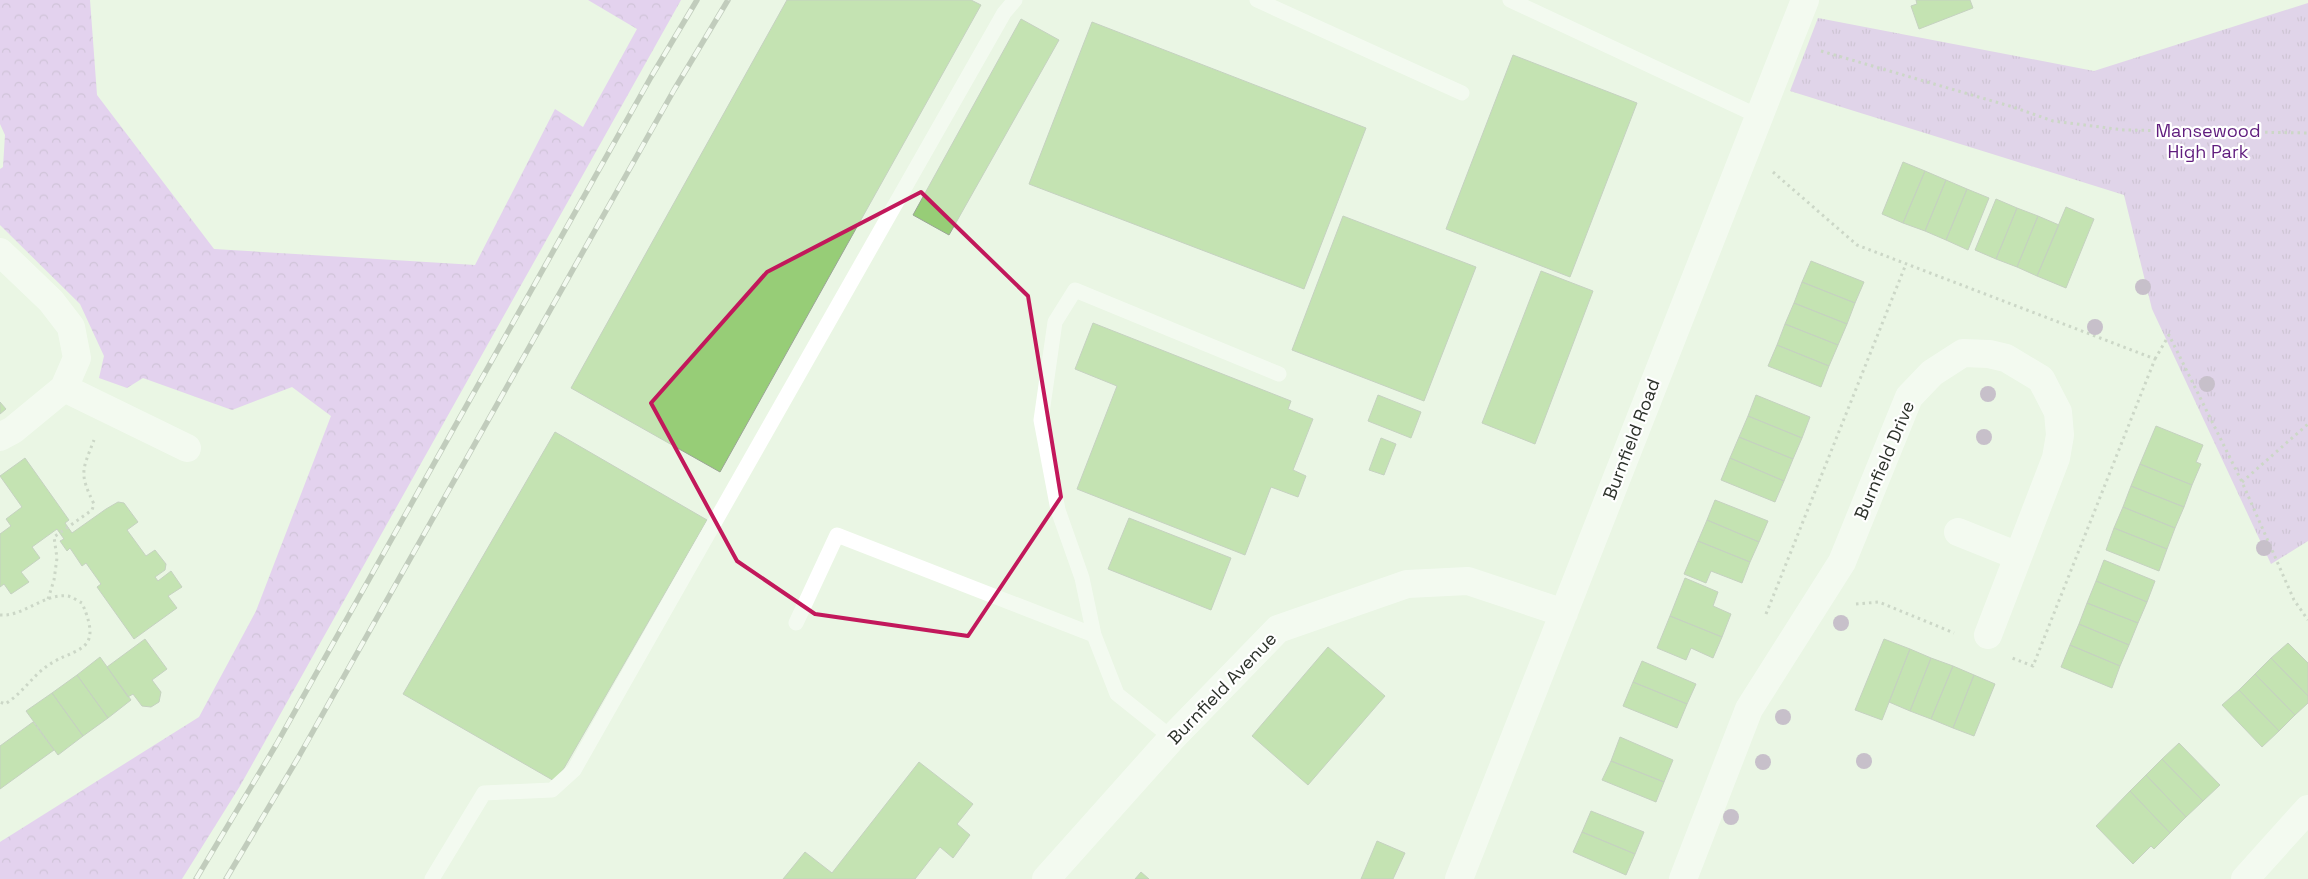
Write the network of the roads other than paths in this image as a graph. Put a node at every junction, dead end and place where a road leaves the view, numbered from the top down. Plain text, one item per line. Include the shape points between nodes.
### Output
1 (1015, 0) edge
2 (1258, 0) edge
3 (1510, 0) edge
4 (1805, 0) edge
5 (1462, 93) dead end
6 (1758, 116) junction
7 (0, 252) edge
8 (1280, 374) dead end
9 (64, 388) junction
10 (0, 437) edge
11 (187, 448) dead end
12 (1958, 532) dead end
13 (2018, 556) junction
14 (1564, 613) junction
15 (796, 623) dead end
16 (1988, 634) dead end
17 (1094, 635) junction
18 (1172, 738) junction
19 (2308, 809) edge
20 (432, 879) edge
21 (1046, 879) edge
22 (1459, 879) edge
23 (1683, 879) edge
24 (2244, 879) edge

1 - 20 lane via 1004,12 574,770 552,790 484,793
2 - 5 lane
3 - 6 lane
4 - 6 street, Burnfield Road
6 - 14 street, Burnfield Road
7 - 9 street via 51,301 71,327 78,358
8 - 17 lane via 1076,290 1055,322 1041,420 1058,510 1082,578
9 - 10 street
9 - 11 street
12 - 13 street
13 - 16 street, Burnfield Drive
13 - 23 street, Burnfield Drive via 2056,458 2060,435 2058,412 2041,379 2006,358 1963,353 1932,373 1908,397 1842,562 1749,709
14 - 18 street, Burnfield Avenue via 1468,581 1407,584 1278,629
14 - 22 street, Burnfield Road
15 - 17 lane via 837,535
17 - 18 lane via 1117,694
18 - 21 street, Burnfield Avenue
19 - 24 street

